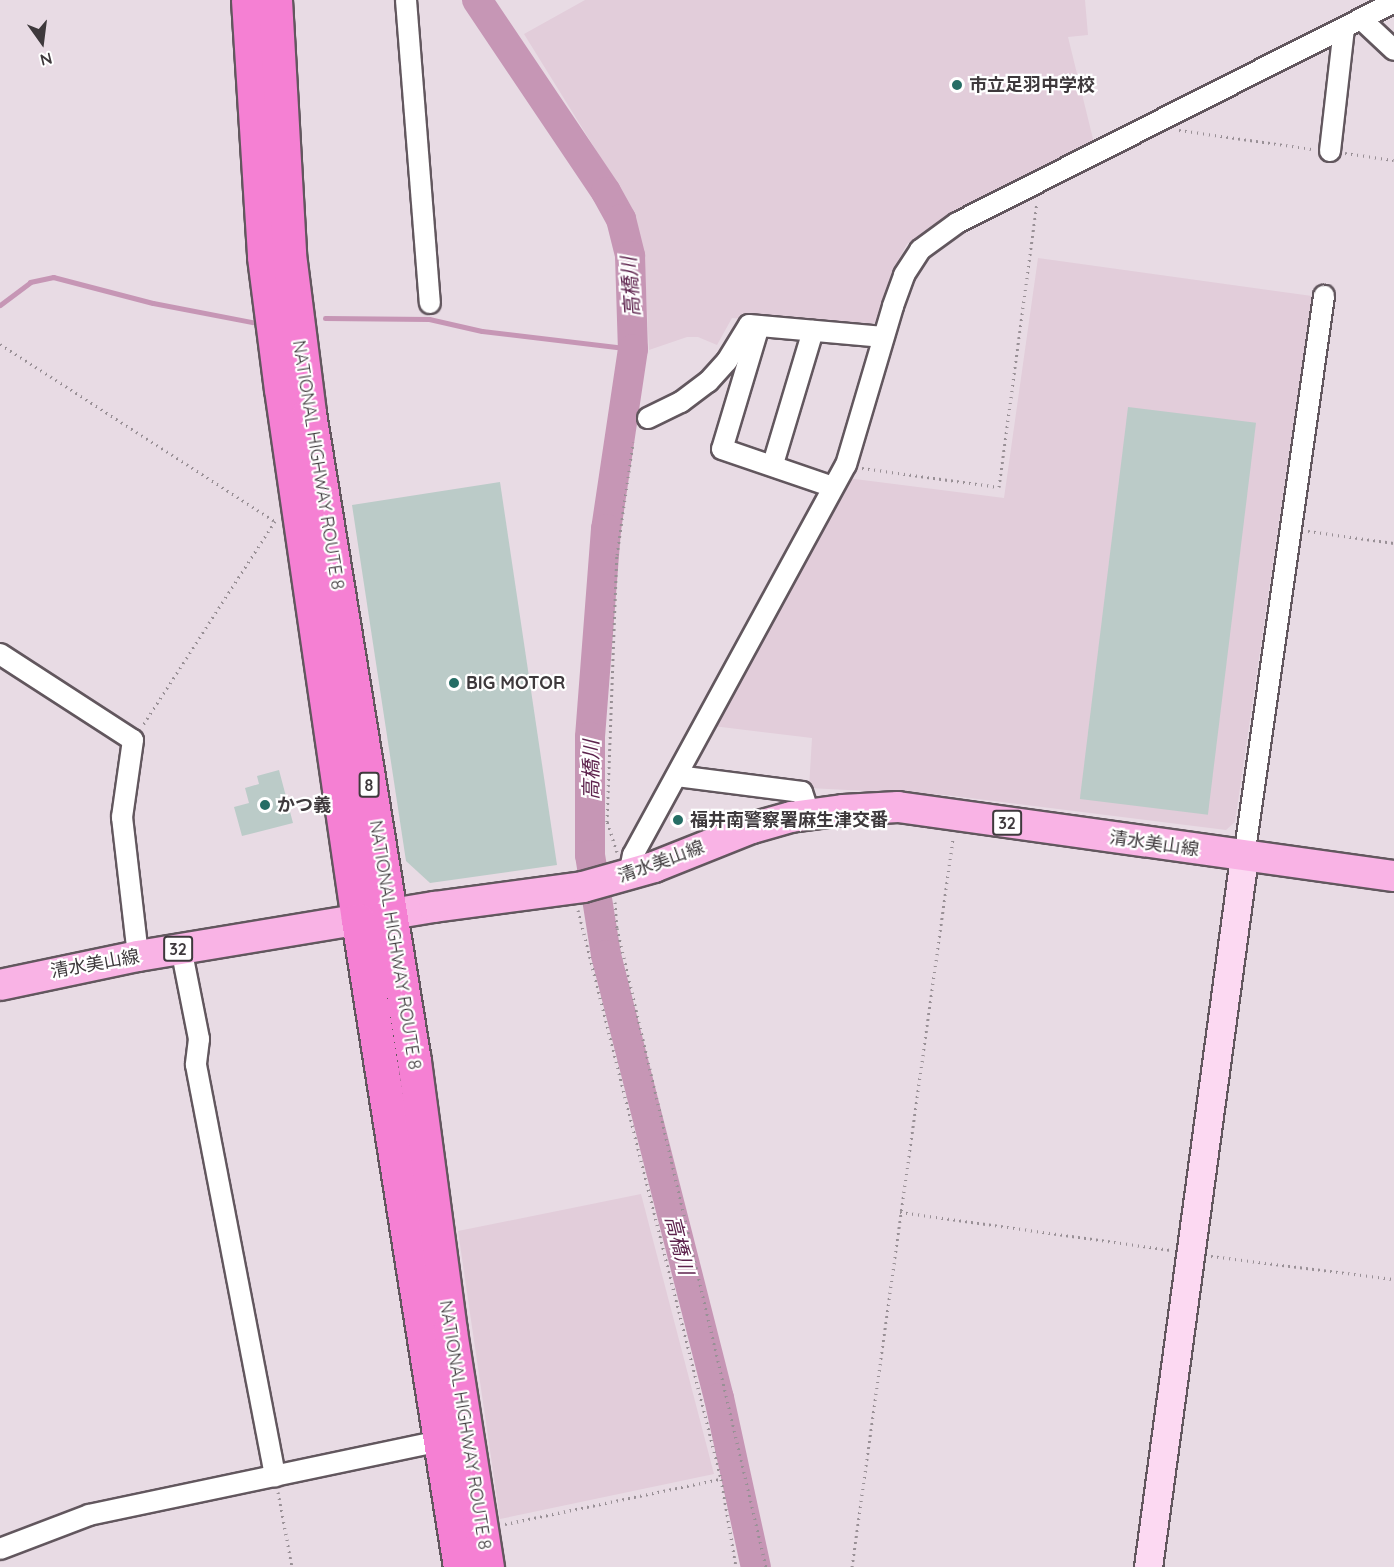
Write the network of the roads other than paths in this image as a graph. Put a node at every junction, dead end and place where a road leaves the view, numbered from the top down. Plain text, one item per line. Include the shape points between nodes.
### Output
1 (248, 0) edge
2 (275, 0) edge
3 (406, 0) edge
4 (1394, 2) edge
5 (1353, 24) junction
6 (1394, 50) edge
7 (1330, 151) road end
8 (1324, 296) dead end
9 (430, 303) dead end
10 (759, 326) junction
11 (813, 331) junction
12 (883, 337) junction
13 (648, 418) dead end
14 (773, 464) junction
15 (833, 487) junction
16 (0, 654) edge
17 (677, 776) junction
18 (809, 814) junction
19 (1244, 857) junction
20 (625, 870) junction
21 (1394, 876) edge
22 (390, 915) junction
23 (358, 920) junction
24 (181, 948) junction
25 (138, 956) junction
26 (2, 977) edge
27 (439, 1441) junction
28 (276, 1476) junction
29 (0, 1549) edge
30 (460, 1567) edge
31 (487, 1567) edge
32 (1148, 1567) edge

1 - 23 highway, NATIONAL HIGHWAY ROUTE 8 / 8 via 264,257
2 - 22 highway, NATIONAL HIGHWAY ROUTE 8 / 8 via 289,254 297,325
3 - 9 street
4 - 5 street
5 - 6 street
5 - 7 street
5 - 12 street via 957,223 920,250 904,275
8 - 19 street
10 - 11 street
10 - 13 street via 749,325 727,361 708,382 681,402
10 - 14 street via 722,449
11 - 12 street
11 - 14 street
12 - 15 street via 846,465
14 - 15 street
15 - 17 street
16 - 25 street via 133,740 122,817
17 - 18 street via 802,792
17 - 20 street
18 - 19 main road, 清水美山線 / 32 via 898,807
18 - 20 main road, 清水美山線 / 32 via 752,828
19 - 21 main road, 清水美山線 / 32
19 - 32 street
20 - 22 main road, 清水美山線 / 32 via 577,888
22 - 23 main road, 清水美山線 / 32
22 - 31 highway, NATIONAL HIGHWAY ROUTE 8 / 8
23 - 24 main road, 清水美山線 / 32
23 - 27 highway, NATIONAL HIGHWAY ROUTE 8 / 8
24 - 25 main road, 清水美山線 / 32
24 - 28 street via 199,1039 196,1065
25 - 26 main road, 清水美山線 / 32
27 - 28 street
27 - 30 highway, NATIONAL HIGHWAY ROUTE 8 / 8
28 - 29 street via 88,1515

